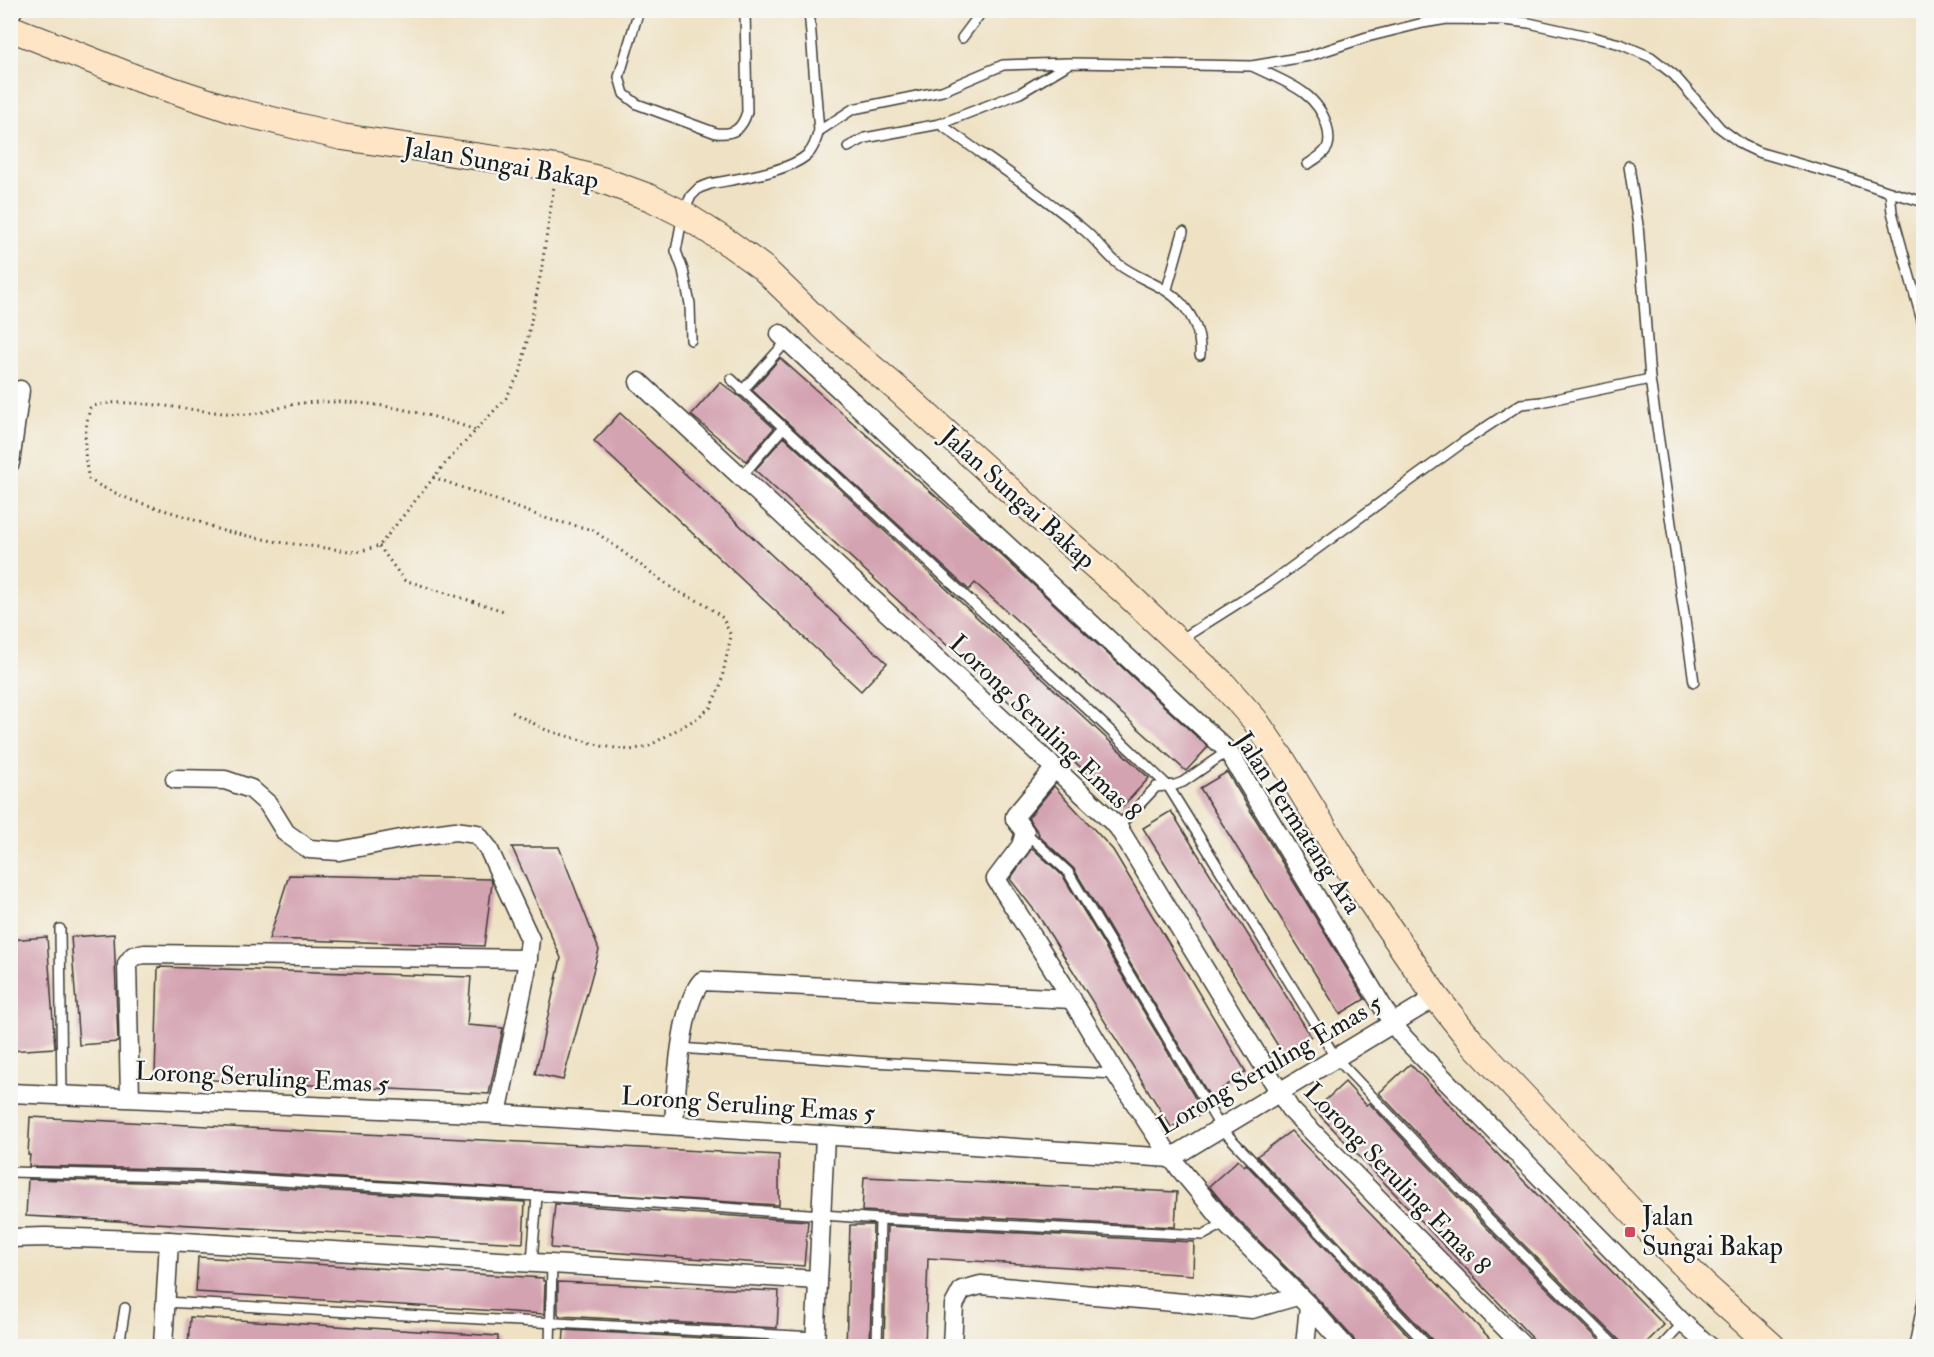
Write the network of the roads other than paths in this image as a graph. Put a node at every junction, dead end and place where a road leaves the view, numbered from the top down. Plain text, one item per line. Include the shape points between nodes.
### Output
1 (639, 10) edge
2 (745, 10) edge
3 (808, 10) edge
4 (983, 10) edge
5 (1520, 10) edge
6 (1504, 20) junction
7 (10, 27) edge
8 (962, 38) dead end
9 (1069, 63) junction
10 (1252, 66) junction
11 (940, 124) junction
12 (819, 131) junction
13 (848, 147) dead end
14 (1308, 164) dead end
15 (1629, 166) dead end
16 (1890, 192) junction
17 (1923, 202) edge
18 (683, 214) junction
19 (1183, 232) dead end
20 (1167, 289) junction
21 (1923, 328) edge
22 (784, 337) joint
23 (691, 340) dead end
24 (1200, 355) dead end
25 (1650, 379) junction
26 (731, 380) dead end
27 (639, 382) dead end
28 (20, 390) dead end
29 (742, 391) junction
30 (782, 429) junction
31 (10, 463) edge
32 (741, 477) junction
33 (1178, 642) junction
34 (1694, 682) dead end
35 (1228, 751) junction
36 (1055, 768) junction
37 (174, 779) dead end
38 (1168, 786) junction
39 (1119, 826) junction
40 (1025, 832) junction
41 (60, 929) dead end
42 (528, 959) junction
43 (1436, 997) junction
44 (1072, 999) junction
45 (1393, 1024) junction
46 (680, 1048) junction
47 (1335, 1059) junction
48 (1116, 1074) junction
49 (1279, 1092) junction
50 (10, 1093) edge
51 (62, 1095) junction
52 (130, 1097) junction
53 (497, 1114) junction
54 (674, 1125) junction
55 (1221, 1128) junction
56 (825, 1136) junction
57 (1171, 1158) junction
58 (10, 1172) edge
59 (537, 1196) junction
60 (821, 1216) junction
61 (880, 1219) junction
62 (1225, 1223) junction
63 (10, 1238) edge
64 (169, 1241) junction
65 (532, 1262) junction
66 (552, 1264) junction
67 (818, 1280) junction
68 (1923, 1296) edge
69 (1303, 1301) junction
70 (165, 1302) junction
71 (125, 1308) dead end
72 (550, 1322) junction
73 (1683, 1323) junction
74 (815, 1342) edge
75 (119, 1347) edge
76 (163, 1347) edge
77 (550, 1347) edge
78 (877, 1347) edge
79 (952, 1347) edge
80 (1305, 1347) edge
81 (1345, 1347) edge
82 (1428, 1347) edge
83 (1523, 1347) edge
84 (1615, 1347) edge
85 (1662, 1347) edge
86 (1709, 1347) edge
87 (1772, 1347) edge
88 (1914, 1347) edge

1 - 2 lane via 619,77 624,94 637,104 727,134 739,129 747,112
3 - 12 lane
4 - 8 lane
5 - 6 lane
6 - 10 lane via 1447,19 1423,23 1309,56
6 - 16 lane via 1529,22 1620,44 1651,57 1674,75 1720,128 1743,145
7 - 18 main road, Jalan Sungai Bakap via 136,78 239,112 342,137 557,168 602,180
9 - 10 lane
9 - 11 lane via 1020,93
9 - 12 lane via 1003,65 942,91 853,109
10 - 14 lane via 1295,86 1323,114 1329,145
11 - 13 lane via 865,138
11 - 20 lane via 1086,231 1121,266
12 - 18 lane via 815,145 797,162 699,188
15 - 25 lane via 1638,225
16 - 17 lane
16 - 21 lane
18 - 23 lane via 676,251 690,304
18 - 33 main road, Jalan Sungai Bakap via 763,268 828,331
19 - 20 lane
20 - 24 lane via 1191,317 1198,332
22 - 29 lane
22 - 35 street, Jalan Permatang Ara
25 - 33 lane via 1521,404 1270,583
25 - 34 lane
26 - 29 lane
27 - 32 street, Lorong Seruling Emas 8
28 - 31 street
29 - 30 lane
30 - 32 lane
30 - 38 lane
32 - 36 street, Lorong Seruling Emas 8
33 - 43 main road, Jalan Sungai Bakap via 1254,719
35 - 38 lane via 1183,782
35 - 45 street, Jalan Permatang Ara
36 - 39 street, Lorong Seruling Emas 8
36 - 40 street via 1015,816
37 - 42 street via 225,780 252,789 268,804 286,834 309,849 339,851 455,831 477,834 488,848 530,939
38 - 39 lane via 1156,787
38 - 47 lane
39 - 49 street, Lorong Seruling Emas 8
40 - 44 street via 1022,846 996,879
40 - 55 lane via 1068,872
41 - 51 lane
42 - 52 street via 133,956 127,964
42 - 53 street
43 - 45 street, Lorong Seruling Emas 5
43 - 87 main road, Jalan Sungai Bakap via 1471,1041 1643,1224
44 - 46 street via 702,981 694,989
44 - 48 street
45 - 47 street, Lorong Seruling Emas 5
45 - 73 street, Jalan Permatang Ara
46 - 48 lane
46 - 54 street
47 - 49 street, Lorong Seruling Emas 5
47 - 84 lane
48 - 57 street
49 - 55 street, Lorong Seruling Emas 5
49 - 83 street, Lorong Seruling Emas 8 via 1290,1109
50 - 51 street, Lorong Seruling Emas 5
51 - 52 street, Lorong Seruling Emas 5
52 - 53 street, Lorong Seruling Emas 5
53 - 54 street, Lorong Seruling Emas 5
54 - 56 street, Lorong Seruling Emas 5
55 - 57 street, Lorong Seruling Emas 5
55 - 82 lane
56 - 57 street, Lorong Seruling Emas 5
56 - 60 street
57 - 62 street
58 - 59 lane via 212,1177
59 - 60 lane
59 - 65 lane
60 - 61 lane
60 - 67 street
61 - 62 lane via 1203,1235
61 - 78 lane
62 - 69 street
63 - 64 street
64 - 65 street
64 - 70 street
65 - 66 street
66 - 67 street
66 - 72 lane
67 - 74 street
68 - 88 lane
69 - 79 street via 1252,1309 981,1285 962,1290 954,1305
69 - 80 street
69 - 81 street
70 - 72 lane
70 - 76 street
71 - 75 lane
72 - 74 lane
72 - 77 lane
73 - 85 lane
73 - 86 street, Jalan Permatang Ara

